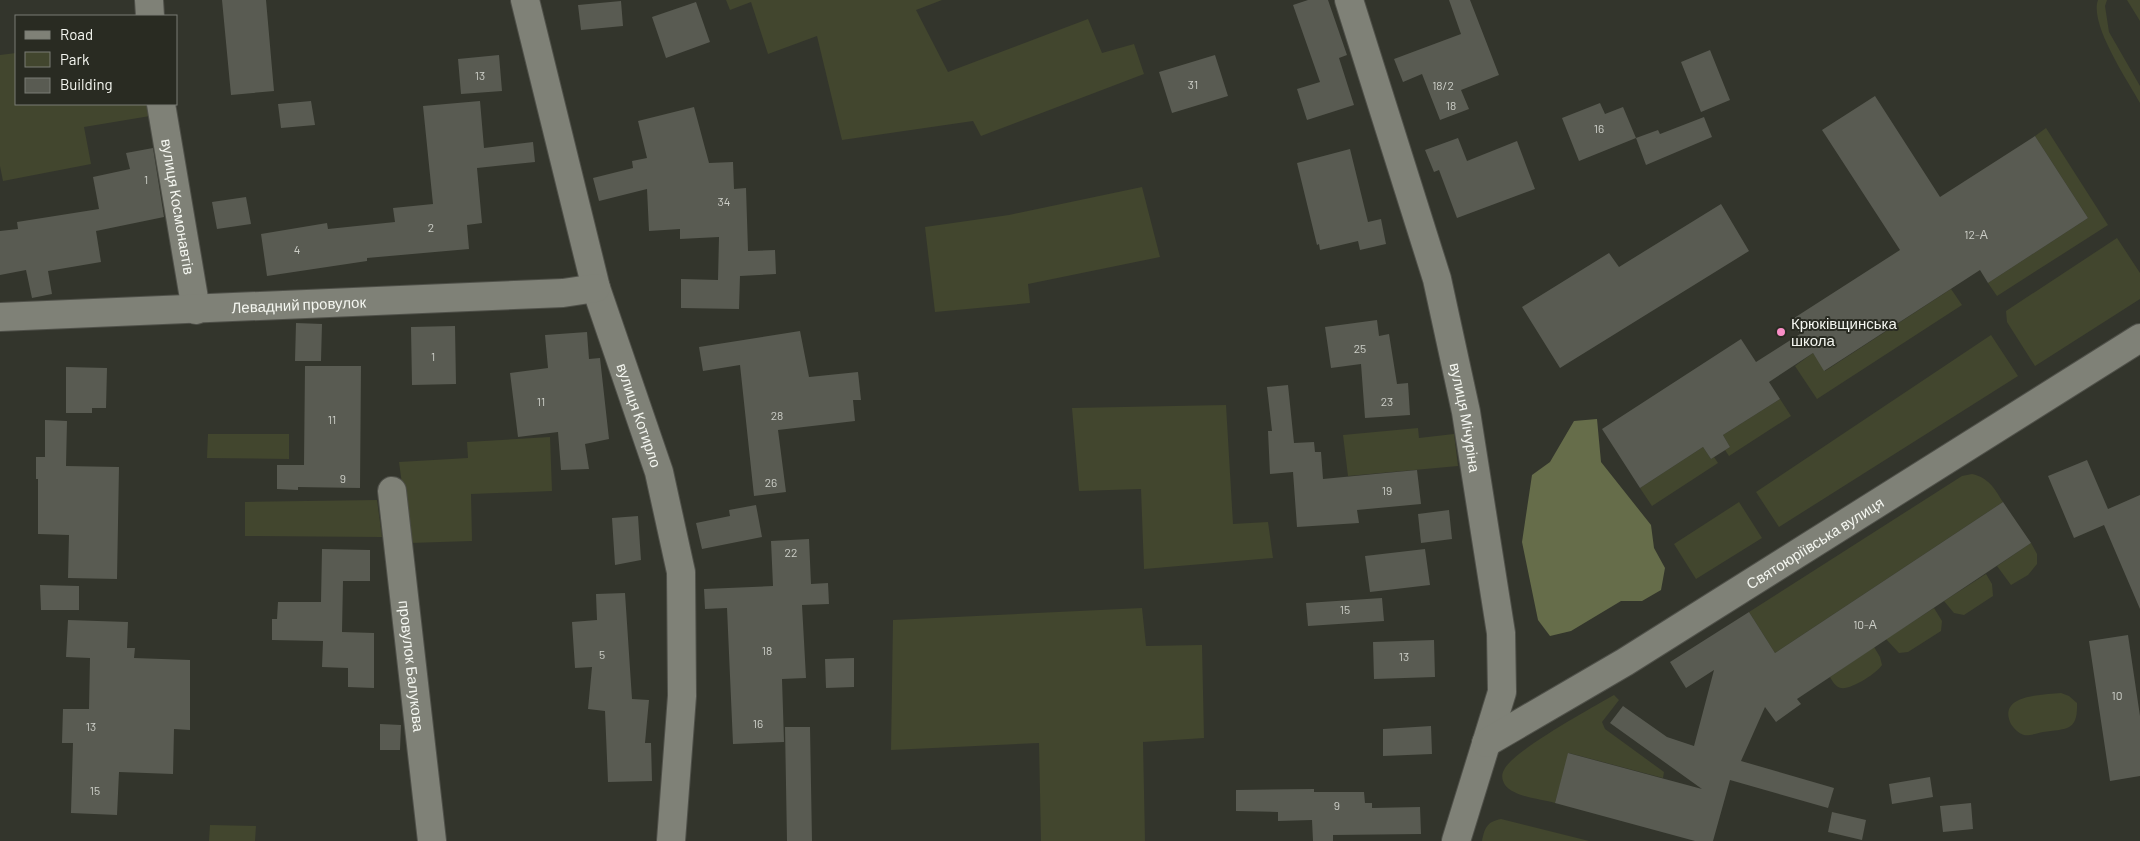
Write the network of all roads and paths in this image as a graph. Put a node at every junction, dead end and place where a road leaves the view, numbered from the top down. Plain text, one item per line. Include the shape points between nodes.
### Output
1 (149, 0) edge
2 (525, 0) edge
3 (1349, 0) edge
4 (150, 15) edge
5 (161, 105) edge
6 (596, 288) junction
7 (196, 310) junction
8 (0, 316) edge
9 (2140, 338) edge
10 (392, 491) dead end
11 (1486, 743) junction
12 (432, 841) edge
13 (670, 841) edge
14 (1456, 841) edge

1 - 4 street
2 - 6 street, вулиця Котирло
3 - 11 street, вулиця Мічуріна via 1437,279 1466,412 1501,634 1502,692
5 - 7 street, вулиця Космонавтів
6 - 7 street, Левадний провулок via 563,293
6 - 13 street, вулиця Котирло via 659,472 680,572 682,696
7 - 8 street, Левадний провулок
9 - 11 street, Святоюріївська вулиця via 1625,662
10 - 12 street, провулок Балукова
11 - 14 street, вулиця Мічуріна

